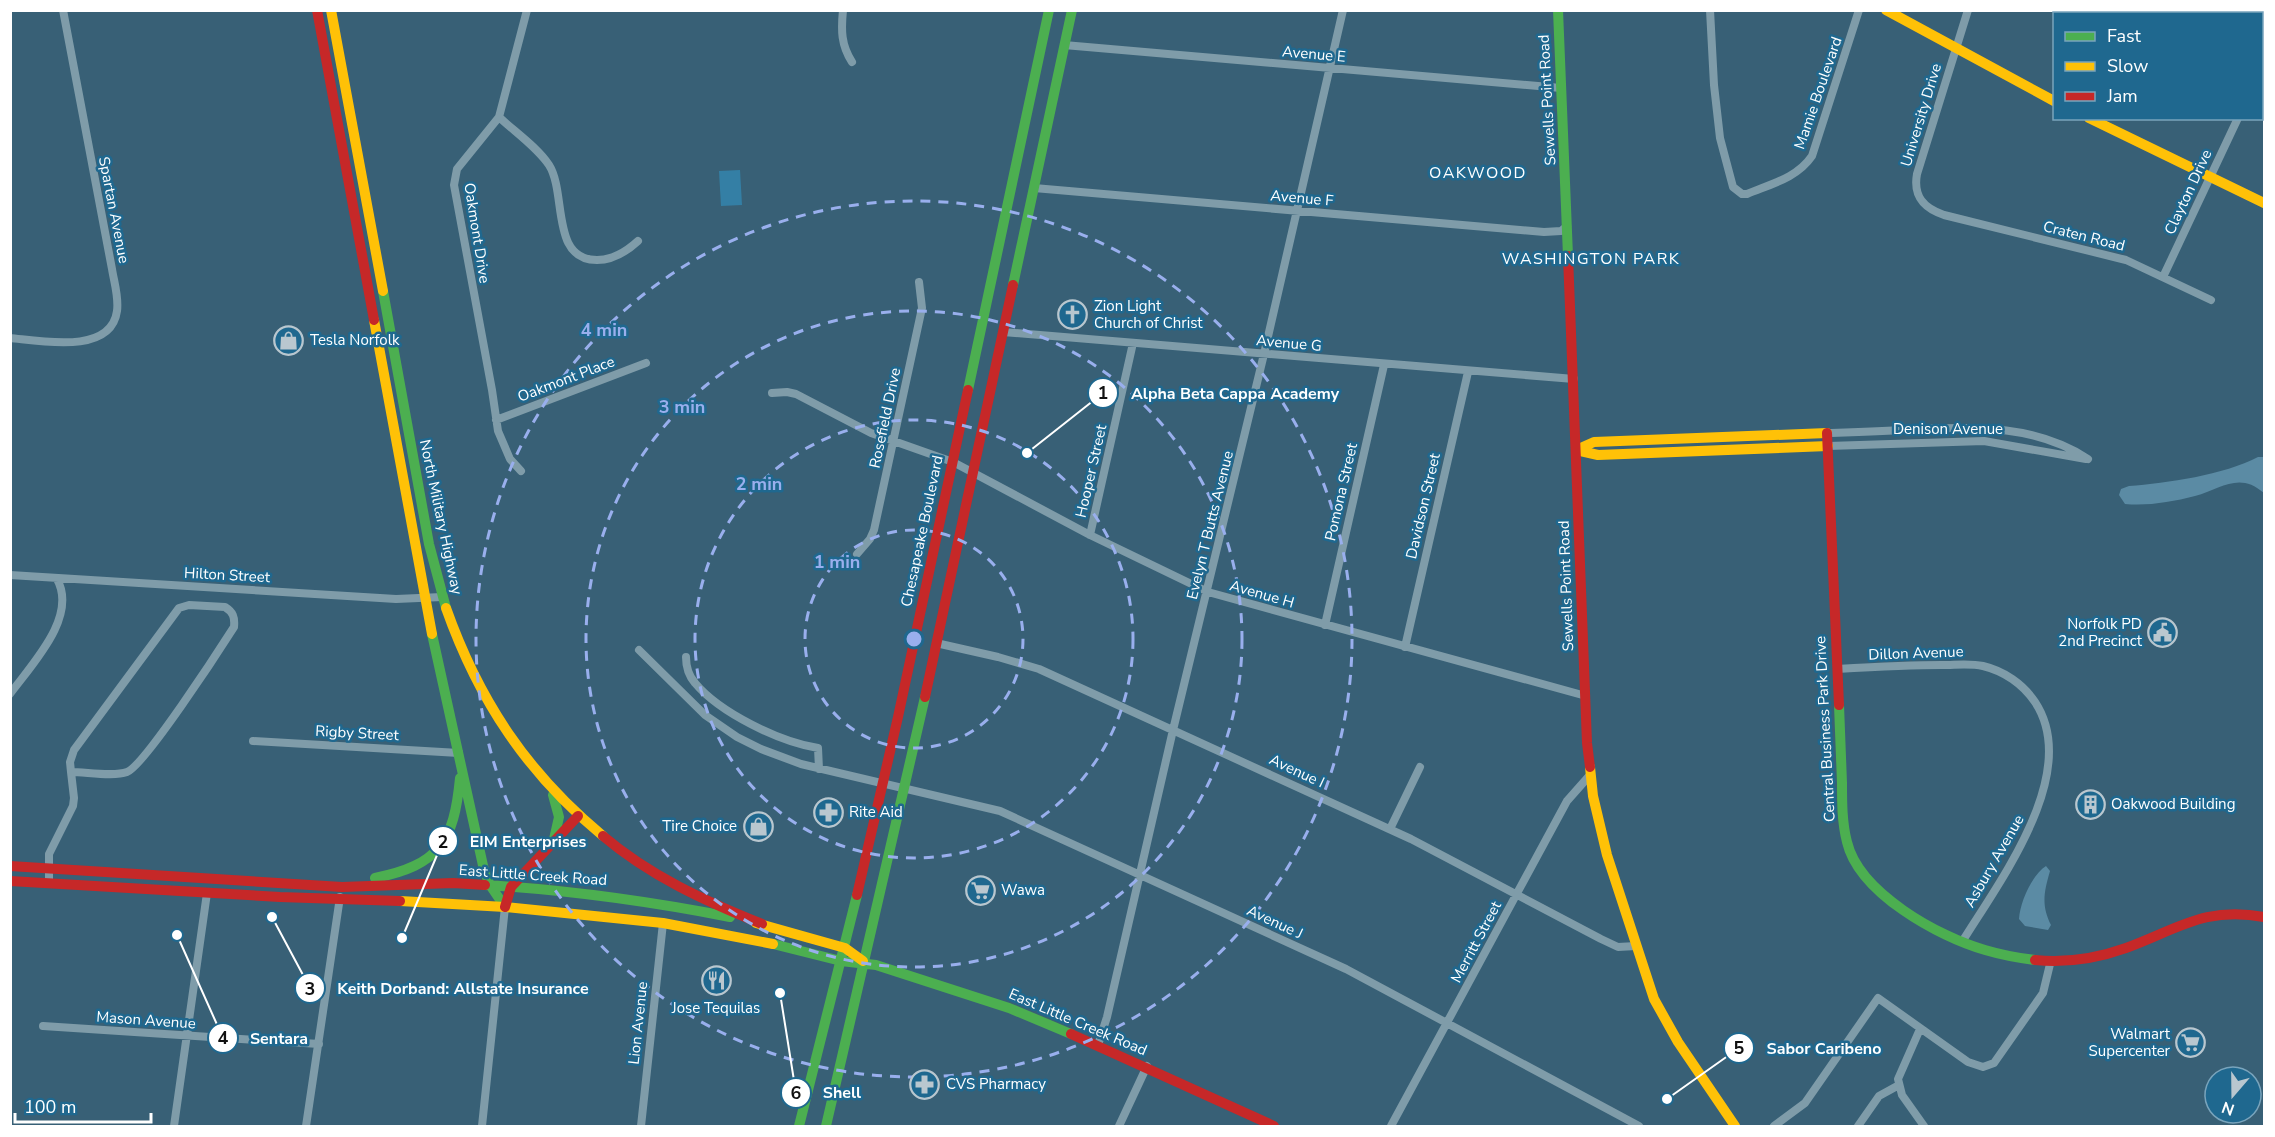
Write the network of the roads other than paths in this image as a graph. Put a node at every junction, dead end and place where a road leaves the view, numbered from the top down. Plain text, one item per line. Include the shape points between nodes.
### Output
1 (63, 10) edge
2 (317, 10) edge
3 (331, 10) edge
4 (527, 10) edge
5 (843, 10) edge
6 (1049, 10) edge
7 (1072, 10) edge
8 (1343, 10) edge
9 (1558, 10) edge
10 (1710, 10) edge
11 (1859, 10) edge
12 (1886, 10) edge
13 (1968, 10) edge
14 (1064, 45) junction
15 (1956, 48) junction
16 (852, 62) dead end
17 (1330, 69) junction
18 (1562, 88) junction
19 (2053, 100) edge
20 (499, 117) junction
21 (2093, 120) edge
22 (2237, 120) edge
23 (2210, 177) junction
24 (1034, 188) junction
25 (2265, 203) edge
26 (1297, 211) junction
27 (1944, 215) joint
28 (1567, 226) junction
29 (638, 241) dead end
30 (2163, 277) junction
31 (919, 282) dead end
32 (2211, 300) dead end
33 (1003, 332) junction
34 (10, 338) edge
35 (1133, 343) junction
36 (1264, 354) junction
37 (646, 363) dead end
38 (1384, 365) junction
39 (1468, 372) junction
40 (1574, 380) junction
41 (772, 393) dead end
42 (496, 420) junction
43 (1828, 433) junction
44 (893, 442) junction
45 (1828, 446) junction
46 (1576, 450) junction
47 (953, 462) junction
48 (521, 471) dead end
49 (973, 473) junction
50 (1090, 535) junction
51 (857, 554) dead end
52 (10, 575) edge
53 (57, 579) junction
54 (1208, 592) junction
55 (442, 597) junction
56 (425, 598) junction
57 (1324, 625) junction
58 (936, 643) junction
59 (1405, 647) junction
60 (639, 650) dead end
61 (686, 657) dead end
62 (1837, 669) junction
63 (10, 694) edge
64 (1586, 696) junction
65 (2044, 719) joint
66 (1173, 730) junction
67 (252, 741) dead end
68 (459, 753) junction
69 (1420, 767) dead end
70 (819, 769) junction
71 (71, 772) junction
72 (1590, 775) junction
73 (543, 780) junction
74 (882, 784) junction
75 (904, 789) junction
76 (578, 816) junction
77 (1390, 829) junction
78 (553, 843) junction
79 (10, 866) edge
80 (49, 868) junction
81 (1139, 875) junction
82 (10, 881) edge
83 (49, 883) junction
84 (490, 885) junction
85 (342, 887) junction
86 (511, 887) junction
87 (207, 893) junction
88 (1516, 894) junction
89 (340, 900) junction
90 (505, 907) junction
91 (2265, 917) edge
92 (663, 923) junction
93 (762, 924) junction
94 (1962, 942) junction
95 (1636, 946) junction
96 (845, 948) junction
97 (2051, 960) junction
98 (841, 961) junction
99 (864, 962) junction
100 (1447, 1024) junction
101 (43, 1026) dead end
102 (1920, 1029) junction
103 (188, 1036) junction
104 (319, 1044) junction
105 (1098, 1045) junction
106 (1146, 1066) junction
107 (1899, 1085) junction
108 (1254, 1122) edge
109 (174, 1126) edge
110 (306, 1126) edge
111 (482, 1126) edge
112 (641, 1126) edge
113 (799, 1126) edge
114 (826, 1126) edge
115 (1119, 1126) edge
116 (1274, 1126) edge
117 (1391, 1126) edge
118 (1639, 1126) edge
119 (1736, 1126) edge
120 (1774, 1126) edge
121 (1858, 1126) edge
122 (1924, 1126) edge

1 - 34 street, Spartan Avenue via 117,314 110,328 93,339 77,342
2 - 56 main road, North Military Highway
3 - 55 main road, North Military Highway
4 - 20 street, Oakmont Drive
5 - 16 street via 842,38
6 - 47 main road, Chesapeake Boulevard
7 - 14 main road
8 - 17 street, Evelyn T Butts Avenue
9 - 18 main road, Sewells Point Road
10 - 11 street, Mamie Boulevard via 1720,138 1732,185 1747,194 1793,176 1808,163
12 - 15 main road
13 - 15 street, University Drive
14 - 17 street, Avenue E
14 - 24 main road
15 - 19 main road
15 - 27 street, University Drive via 1916,183 1924,205
17 - 18 street, Avenue E
17 - 26 street, Evelyn T Butts Avenue
18 - 28 main road, Sewells Point Road
20 - 29 street via 550,166 567,241 576,254 591,260 612,258
20 - 42 street, Oakmont Drive via 457,169 454,185
21 - 23 main road
22 - 23 street, Clayton Drive
23 - 25 main road
23 - 30 street, Clayton Drive
24 - 26 street, Avenue F
24 - 33 main road
26 - 28 street, Avenue F via 1555,232
26 - 36 street, Evelyn T Butts Avenue
27 - 30 street, Craten Road via 2126,260
28 - 40 main road, Sewells Point Road
30 - 32 street, Craten Road
31 - 44 street, Rosefield Drive via 922,309
33 - 35 street, Avenue G
33 - 49 main road
35 - 36 street, Avenue G
35 - 50 street, Hooper Street
36 - 38 street, Avenue G
36 - 54 street, Evelyn T Butts Avenue
37 - 42 street, Oakmont Place
38 - 39 street, Avenue G
38 - 57 street, Pomona Street
39 - 40 street, Avenue G
39 - 59 street, Davidson Street
40 - 46 main road, Sewells Point Road
41 - 44 street, Avenue H via 796,394
42 - 48 street, Oakmont Drive via 502,444
43 - 45 main road, Central Business Park Drive
43 - 45 street, Denison Avenue via 1990,428 2048,439 2088,459 1984,441
43 - 46 main road, Denison Avenue via 1594,442
44 - 47 street, Avenue H
44 - 51 street, Rosefield Drive via 874,530
45 - 46 main road, Denison Avenue via 1598,455
45 - 62 main road, Central Business Park Drive
46 - 64 main road, Sewells Point Road
47 - 49 street, Avenue H
47 - 74 main road, Chesapeake Boulevard
49 - 50 street, Avenue H
49 - 58 main road
50 - 54 street, Avenue H
52 - 53 street, Hilton Street
53 - 56 street, Hilton Street
53 - 63 street via 63,600 57,627
54 - 57 street, Avenue H
54 - 66 street, Evelyn T Butts Avenue
55 - 56 street, Hilton Street
55 - 73 main road, North Military Highway via 461,653 479,689
56 - 68 main road, North Military Highway
57 - 59 street, Avenue H
58 - 66 street, Avenue I via 1039,669
58 - 75 main road
59 - 64 street, Avenue H
60 - 70 street, Avenue J via 724,729 769,752
61 - 70 street via 686,667 695,684 735,715 786,741 818,748
62 - 65 street, Dillon Avenue via 1983,666 2021,686
62 - 94 main road, Central Business Park Drive via 1843,816 1852,856 1866,876 1897,904 1921,922
64 - 72 main road, Sewells Point Road
65 - 94 street, Asbury Avenue via 2048,761 2033,823
66 - 77 street, Avenue I
66 - 81 street, Evelyn T Butts Avenue
67 - 68 street, Rigby Street
68 - 84 main road, North Military Highway
68 - 85 main road via 457,813 442,845 424,862 400,875 360,880
69 - 77 street
70 - 74 street, Avenue J
71 - 71 street via 74,750 179,608 189,605 230,610 234,627 134,768 121,774
71 - 80 street via 75,798 50,854
72 - 88 street, Merritt Street via 1567,801
72 - 95 main road, Sewells Point Road via 1607,855
73 - 76 main road, North Military Highway
73 - 78 main road via 559,812
74 - 75 street, Avenue J
74 - 96 main road, Chesapeake Boulevard
75 - 81 street, Avenue J via 1000,812
75 - 99 main road
76 - 78 main road
76 - 93 main road, North Military Highway via 659,876
77 - 88 street, Avenue I
78 - 86 main road
79 - 80 main road, East Little Creek Road
80 - 83 street
80 - 85 main road, East Little Creek Road
81 - 100 street, Avenue J via 1346,969
81 - 105 street, Evelyn T Butts Avenue
82 - 83 main road, East Little Creek Road
83 - 87 main road, East Little Creek Road
84 - 85 main road, East Little Creek Road
84 - 86 main road, East Little Creek Road
84 - 90 main road, North Military Highway
85 - 89 street
86 - 90 main road
86 - 93 main road, East Little Creek Road via 605,895
87 - 89 main road, East Little Creek Road
87 - 103 street
88 - 95 street, Avenue I via 1618,947
88 - 100 street, Merritt Street
89 - 90 main road, East Little Creek Road
89 - 104 street
90 - 92 main road, East Little Creek Road
90 - 111 street
91 - 97 main road, Central Business Park Drive via 2201,916 2109,953
92 - 98 main road, East Little Creek Road via 750,938
92 - 112 street, Lion Avenue
93 - 96 main road, East Little Creek Road
94 - 97 main road, Central Business Park Drive via 1994,953
95 - 119 main road, Sewells Point Road via 1663,1017
96 - 98 main road, Chesapeake Boulevard
96 - 99 main road, East Little Creek Road
97 - 102 street via 2043,993 2002,1054 1988,1067 1968,1062
98 - 99 main road, East Little Creek Road
98 - 113 main road, Chesapeake Boulevard
99 - 105 main road, East Little Creek Road via 983,999
99 - 114 main road
100 - 117 street, Merritt Street
100 - 118 street, Avenue J
101 - 103 street, Mason Avenue
102 - 107 street via 1898,1078
102 - 120 street via 1878,998 1805,1103
103 - 104 street, Mason Avenue
103 - 109 street
104 - 110 street
105 - 106 main road, East Little Creek Road
106 - 108 main road, East Little Creek Road
106 - 115 street
107 - 121 street via 1879,1096
107 - 122 street
108 - 116 main road, East Little Creek Road

